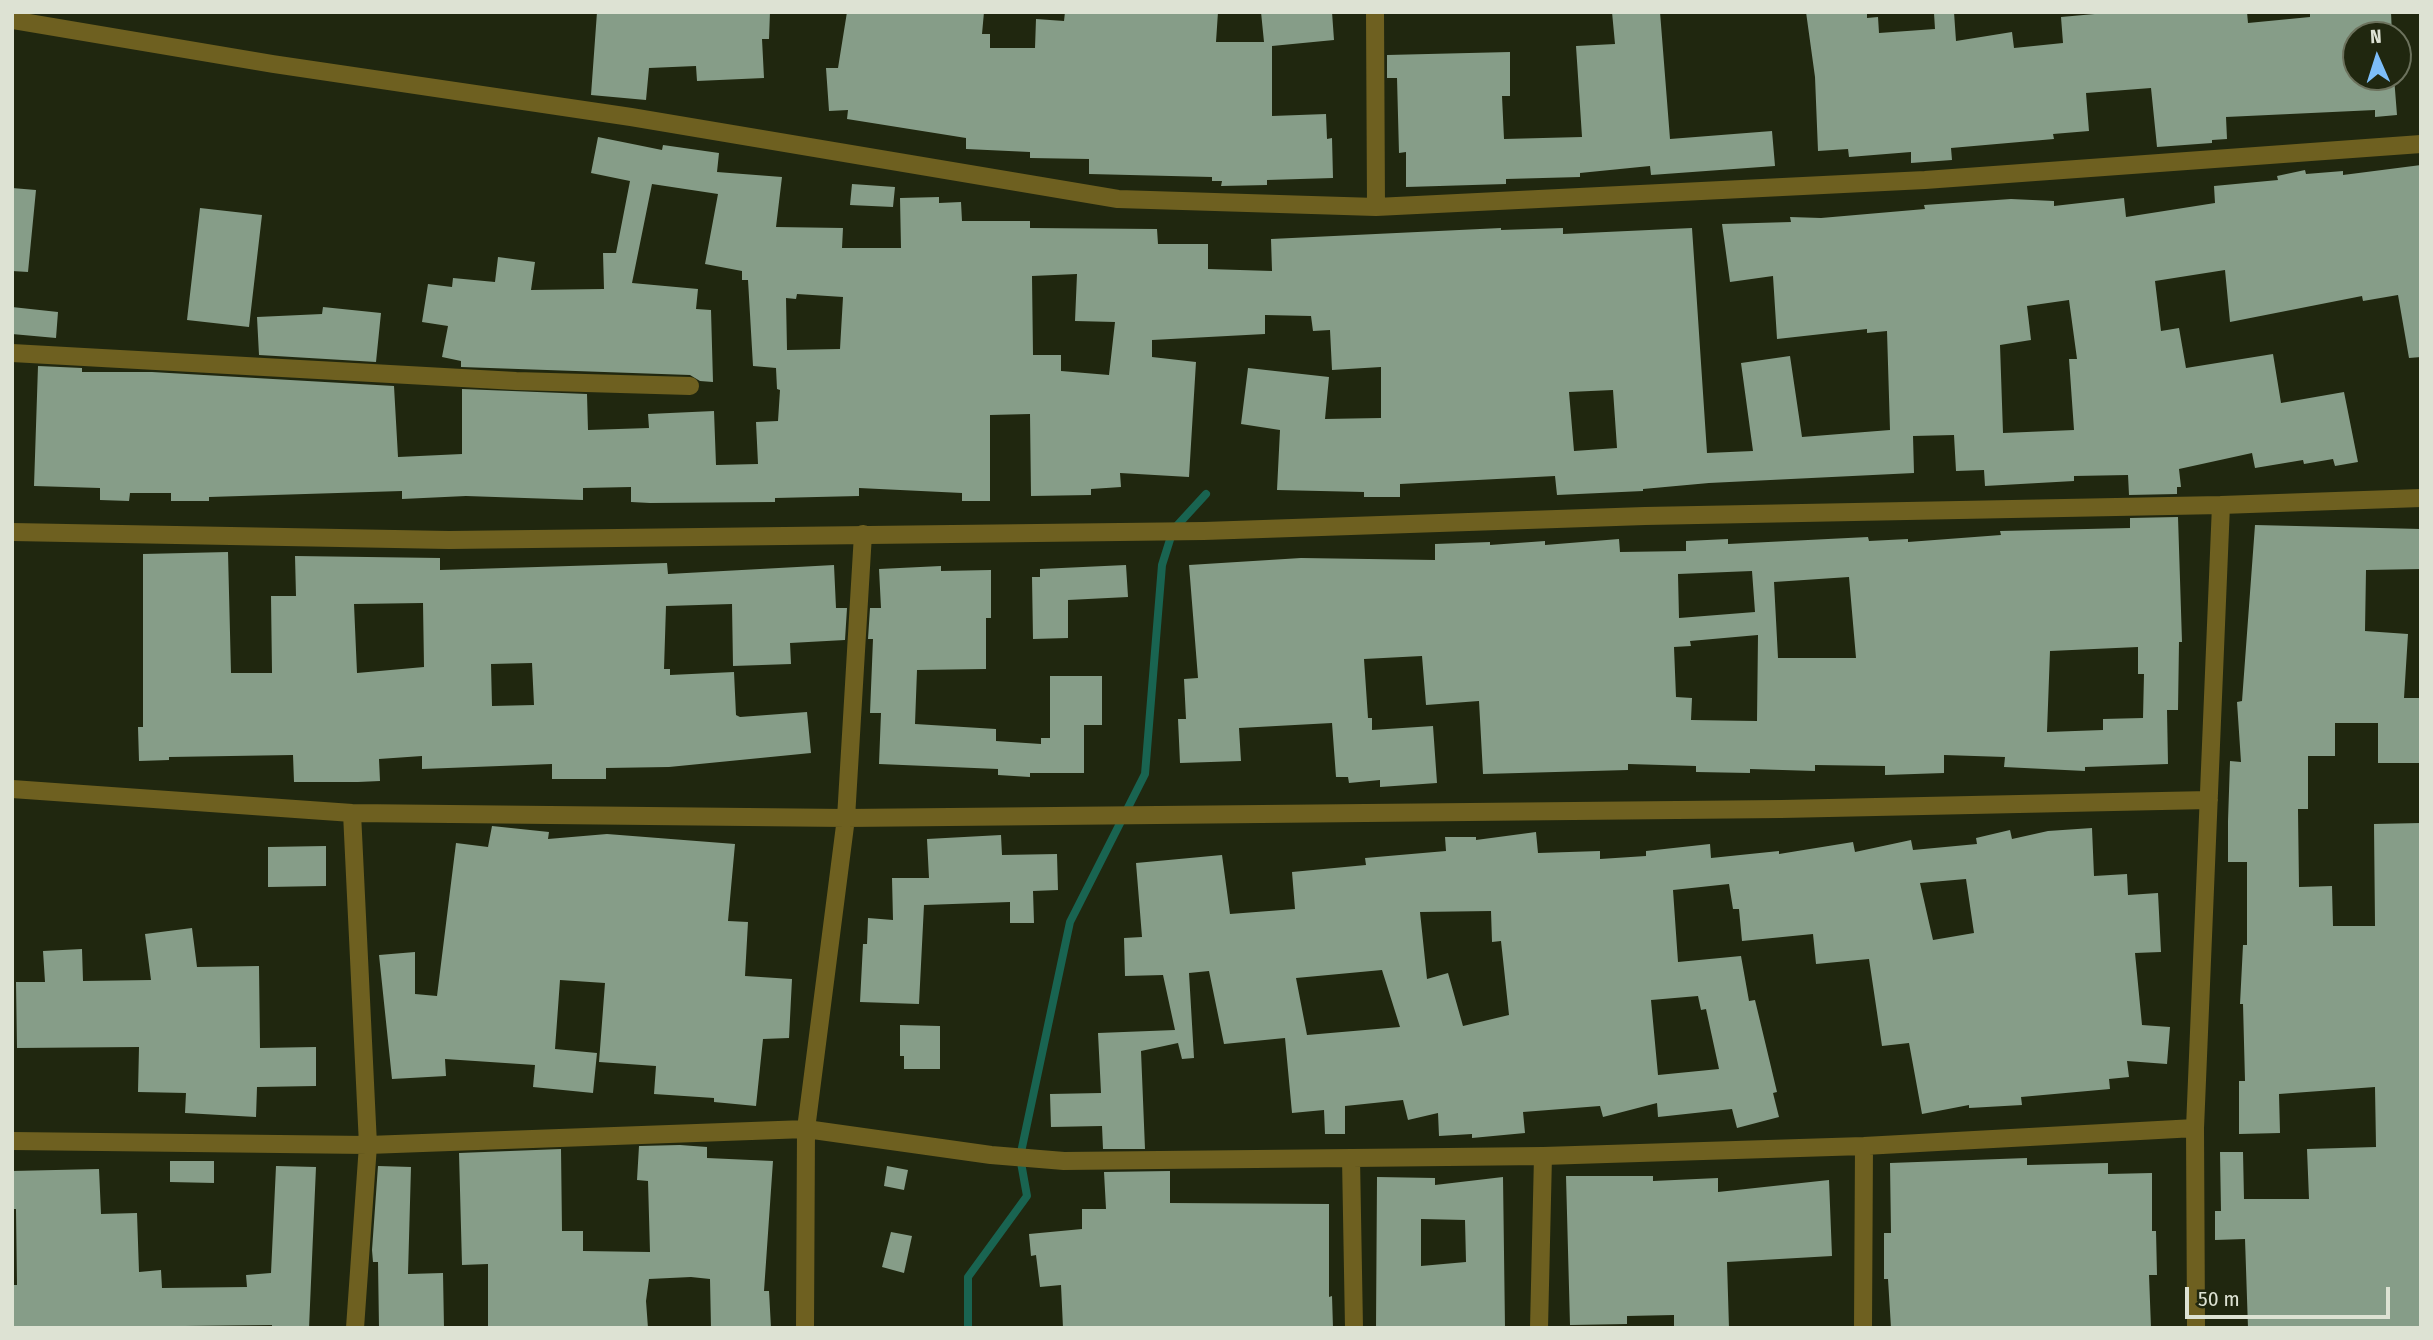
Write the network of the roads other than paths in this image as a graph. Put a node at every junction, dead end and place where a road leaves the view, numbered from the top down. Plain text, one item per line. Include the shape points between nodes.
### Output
1 (1375, 12) edge
2 (12, 20) edge
3 (2421, 144) edge
4 (1376, 208) junction
5 (12, 353) edge
6 (690, 386) dead end
7 (2421, 498) edge
8 (2221, 505) junction
9 (12, 532) edge
10 (863, 534) junction
11 (12, 789) edge
12 (2209, 800) junction
13 (352, 813) junction
14 (846, 818) junction
15 (2195, 1128) junction
16 (806, 1129) junction
17 (12, 1141) edge
18 (368, 1145) junction
19 (1864, 1146) junction
20 (1543, 1156) junction
21 (1351, 1158) junction
22 (355, 1328) edge
23 (805, 1328) edge
24 (1354, 1328) edge
25 (1539, 1328) edge
26 (1863, 1328) edge
27 (2196, 1328) edge

1 - 4 street
2 - 4 street via 1118,199
3 - 4 street via 1925,180
5 - 6 street
7 - 8 street
8 - 10 street via 1644,516 1204,531
8 - 12 street
9 - 10 street via 449,540
10 - 14 street
11 - 13 street
12 - 14 street
12 - 15 street
13 - 14 street
13 - 18 street
14 - 16 street
15 - 19 street
15 - 27 street
16 - 18 street
16 - 21 street via 1064,1161
16 - 23 street
17 - 18 street
18 - 22 street
19 - 20 street
19 - 26 street
20 - 21 street
20 - 25 street
21 - 24 street

